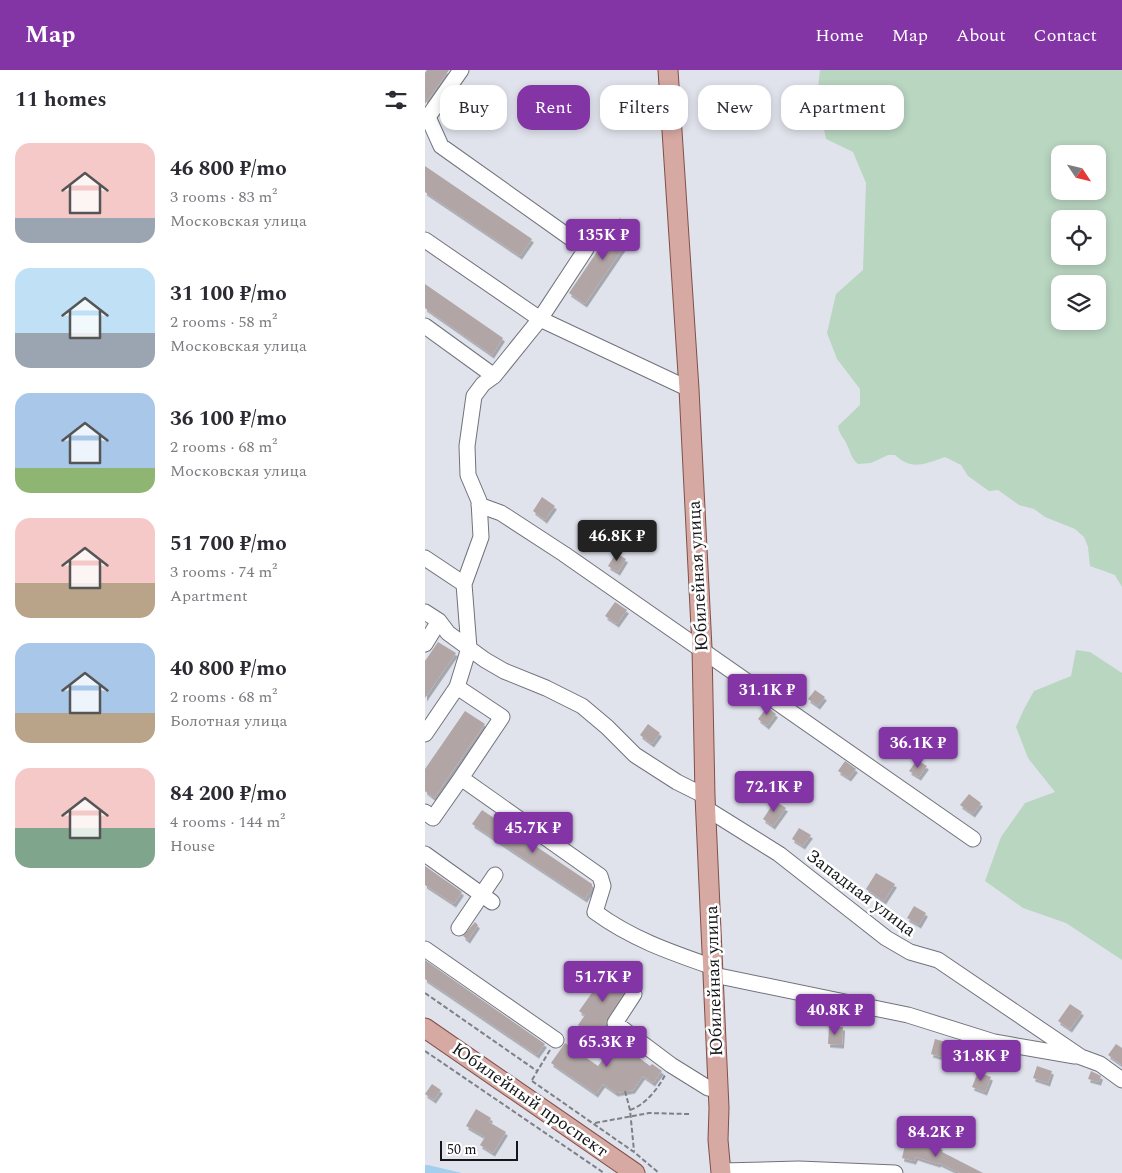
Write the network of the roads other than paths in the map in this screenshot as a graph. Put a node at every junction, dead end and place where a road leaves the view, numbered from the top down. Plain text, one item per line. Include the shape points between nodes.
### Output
1 (461, 70) edge
2 (669, 70) edge
3 (425, 240) edge
4 (540, 319) junction
5 (425, 326) edge
6 (494, 376) junction
7 (689, 389) junction
8 (479, 505) junction
9 (425, 558) edge
10 (464, 584) junction
11 (425, 612) edge
12 (439, 621) junction
13 (425, 644) edge
14 (469, 648) junction
15 (702, 648) junction
16 (457, 687) junction
17 (425, 734) edge
18 (461, 778) junction
19 (706, 803) junction
20 (425, 812) edge
21 (973, 838) dead end
22 (425, 854) edge
23 (495, 875) dead end
24 (487, 899) junction
25 (459, 928) dead end
26 (425, 948) edge
27 (713, 971) junction
28 (634, 994) dead end
29 (425, 1028) edge
30 (556, 1040) road end
31 (1081, 1057) junction
32 (1122, 1080) edge
33 (719, 1089) junction
34 (721, 1172) edge
35 (888, 1172) edge
36 (635, 1173) edge

1 - 4 street via 428,117 441,146 586,249
2 - 7 main road, Юбилейная улица
3 - 4 street
4 - 6 street
4 - 7 street
5 - 6 street
6 - 8 street via 475,396 467,446 468,475
7 - 15 main road, Юбилейная улица
8 - 10 street via 481,538
8 - 15 street via 501,513
9 - 10 street
10 - 14 street
11 - 12 street, Западная улица
12 - 13 street
12 - 14 street, Западная улица via 448,633
14 - 16 street
14 - 19 street, Западная улица via 504,671 582,706 635,755
15 - 19 main road, Юбилейная улица
15 - 21 street
16 - 17 street
16 - 18 street via 502,717
18 - 20 street via 433,818
18 - 27 street via 600,876 603,886 595,912 648,944
19 - 27 main road, Юбилейная улица
19 - 31 street, Западная улица via 779,854 887,938 910,952 938,960
22 - 24 street
23 - 24 street
24 - 25 street
26 - 30 street
27 - 31 street via 907,1015 994,1042
27 - 33 main road, Юбилейная улица
28 - 33 street via 615,1023 708,1088
29 - 36 main road, Юбилейный проспект
31 - 32 street, Западная улица via 1100,1064
33 - 34 main road, Юбилейная улица
34 - 35 street via 799,1169

